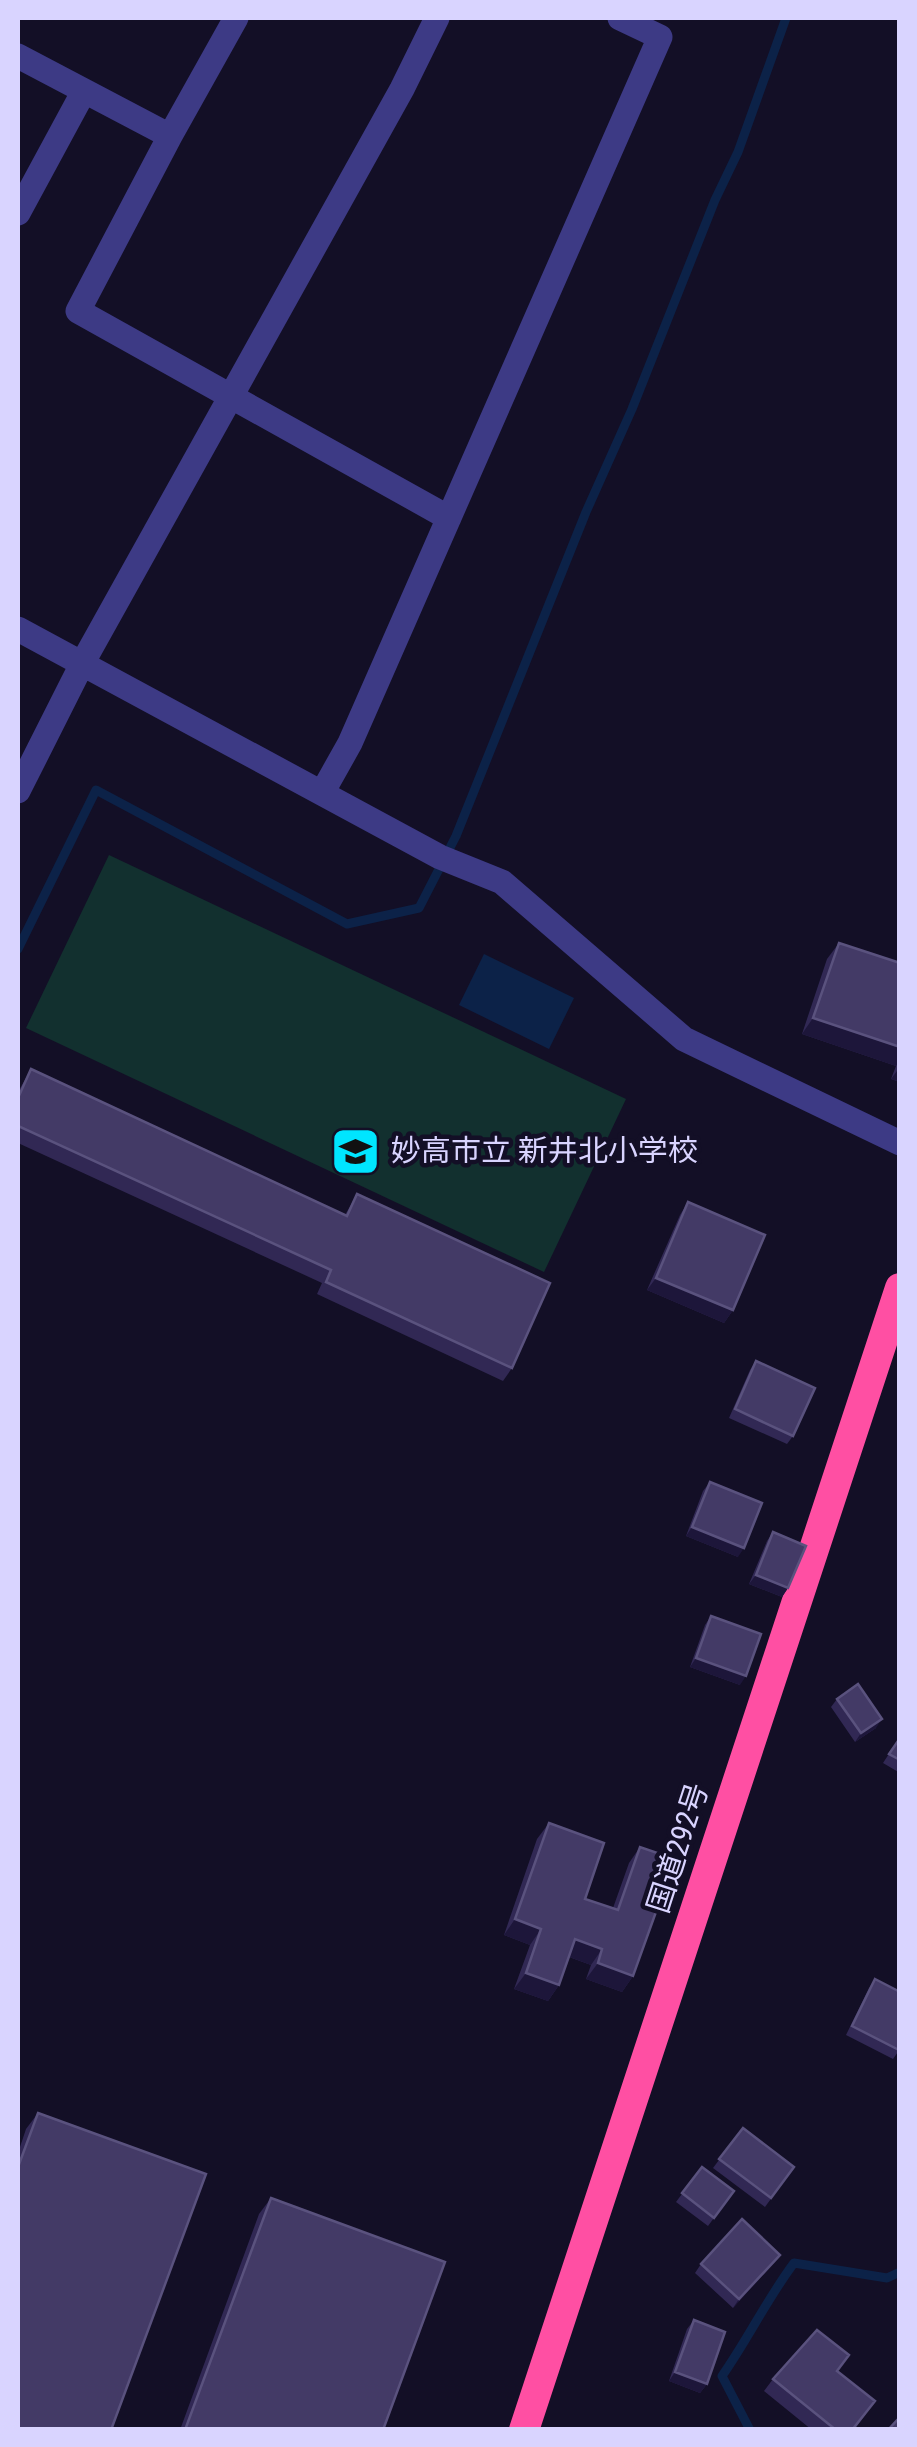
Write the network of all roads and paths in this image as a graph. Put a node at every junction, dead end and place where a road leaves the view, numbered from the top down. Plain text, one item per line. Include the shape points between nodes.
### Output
1 (236, 18) edge
2 (437, 18) edge
3 (620, 18) edge
4 (18, 56) edge
5 (84, 91) junction
6 (170, 136) junction
7 (18, 213) edge
8 (230, 393) junction
9 (449, 518) junction
10 (18, 629) edge
11 (83, 662) junction
12 (18, 791) edge
13 (322, 793) junction
14 (900, 1143) edge
15 (900, 1288) edge
16 (524, 2430) edge

1 - 6 street
2 - 8 street
3 - 9 street via 660,37
4 - 5 street
5 - 6 street
5 - 7 street
6 - 8 street via 78,311
8 - 9 street
8 - 11 street
9 - 13 street
10 - 11 street
11 - 12 street
11 - 13 street
13 - 14 street via 440,857 502,882 684,1039
15 - 16 highway, 国道292号

